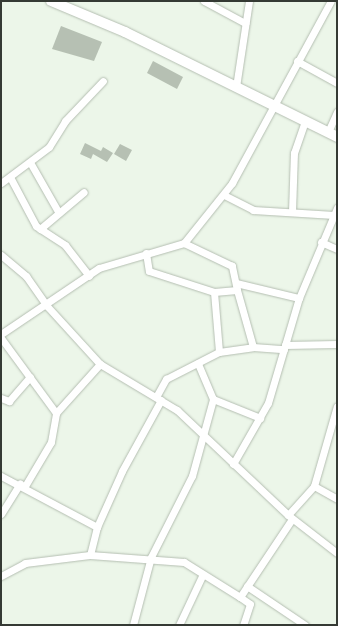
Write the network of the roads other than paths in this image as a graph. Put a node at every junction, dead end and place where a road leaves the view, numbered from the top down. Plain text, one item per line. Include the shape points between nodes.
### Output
1 (51, 1) edge
2 (204, 1) edge
3 (248, 1) edge
4 (331, 1) edge
5 (245, 23) junction
6 (297, 61) junction
7 (103, 82) dead end
8 (337, 83) edge
9 (236, 87) junction
10 (273, 105) junction
11 (337, 112) edge
12 (305, 121) junction
13 (328, 132) junction
14 (337, 137) edge
15 (31, 164) junction
16 (10, 178) junction
17 (1, 183) edge
18 (84, 192) dead end
19 (224, 195) junction
20 (337, 208) edge
21 (292, 212) junction
22 (59, 213) junction
23 (334, 215) junction
24 (40, 229) junction
25 (321, 242) junction
26 (184, 243) junction
27 (337, 249) edge
28 (146, 253) junction
29 (1, 256) edge
30 (89, 276) junction
31 (236, 287) junction
32 (214, 292) junction
33 (299, 298) junction
34 (47, 306) junction
35 (1, 334) edge
36 (1, 338) edge
37 (337, 344) edge
38 (253, 347) junction
39 (285, 347) junction
40 (220, 352) junction
41 (198, 363) junction
42 (100, 364) junction
43 (30, 377) junction
44 (1, 398) edge
45 (159, 399) junction
46 (213, 399) junction
47 (337, 406) edge
48 (56, 413) junction
49 (260, 418) junction
50 (203, 431) junction
51 (233, 464) junction
52 (1, 476) edge
53 (23, 485) junction
54 (314, 486) junction
55 (337, 499) edge
56 (1, 514) edge
57 (290, 517) junction
58 (97, 527) junction
59 (337, 553) edge
60 (90, 555) junction
61 (150, 558) junction
62 (202, 574) junction
63 (1, 576) edge
64 (247, 586) junction
65 (240, 597) junction
66 (133, 625) edge
67 (179, 625) edge
68 (243, 625) edge
69 (305, 625) edge

1 - 9 main road
2 - 5 street
3 - 5 street
4 - 6 street
5 - 9 street
6 - 8 street
6 - 10 street
7 - 15 street via 64,121 49,147
9 - 10 main road
10 - 12 main road
10 - 19 street
11 - 13 street
12 - 13 main road
12 - 21 street via 294,153
13 - 14 main road
15 - 16 street
15 - 22 street
16 - 17 street
16 - 24 street
18 - 22 street
19 - 21 street via 253,210
19 - 26 street
20 - 23 street
21 - 23 street
22 - 24 street
23 - 25 street
24 - 30 street via 65,245
25 - 27 street
25 - 33 street
26 - 28 street
26 - 31 street via 232,266
28 - 30 street via 100,268
28 - 32 street via 149,271
29 - 34 street via 26,276
30 - 34 street
31 - 32 street
31 - 33 street
31 - 38 street
32 - 40 street
33 - 39 street
34 - 35 street
34 - 42 street
36 - 43 street
37 - 39 street
38 - 39 street
38 - 40 street
39 - 49 street via 268,403
40 - 41 street
41 - 45 street via 166,379
41 - 46 street
42 - 45 street
42 - 48 street
43 - 44 street via 9,401
43 - 48 street
45 - 50 street
45 - 58 street
46 - 49 street
46 - 50 street
47 - 54 street
48 - 53 street via 51,442
49 - 51 street
50 - 51 street
50 - 61 street via 192,476
51 - 57 street
52 - 53 street
53 - 56 street
53 - 58 street
54 - 55 street
54 - 57 street
57 - 59 street
57 - 64 street
58 - 60 street
60 - 61 street
60 - 63 street via 25,563
61 - 62 street via 184,562
61 - 66 street
62 - 65 street
62 - 67 street
64 - 65 street
64 - 69 street
65 - 68 street via 250,604

